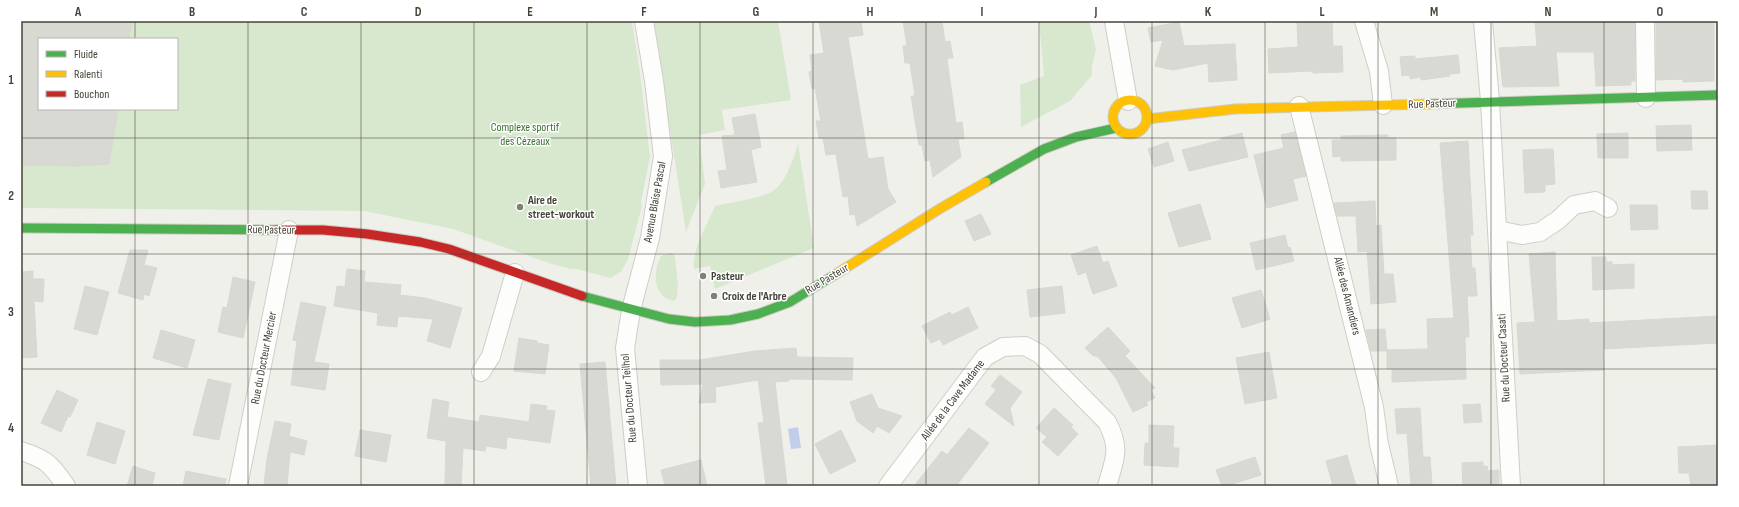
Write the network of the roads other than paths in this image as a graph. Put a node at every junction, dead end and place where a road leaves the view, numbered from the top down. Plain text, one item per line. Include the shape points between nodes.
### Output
1 (644, 21) edge
2 (1114, 21) edge
3 (1364, 21) edge
4 (1483, 21) edge
5 (1645, 21) edge
6 (1718, 95) edge
7 (1646, 98) junction
8 (1128, 101) junction
9 (1490, 102) junction
10 (1383, 105) junction
11 (1299, 106) junction
12 (1147, 119) junction
13 (1116, 128) junction
14 (1608, 208) dead end
15 (21, 228) edge
16 (289, 230) junction
17 (1497, 230) junction
18 (515, 273) junction
19 (631, 310) junction
20 (481, 372) dead end
21 (21, 451) edge
22 (66, 486) edge
23 (238, 486) edge
24 (638, 486) edge
25 (888, 486) edge
26 (1107, 486) edge
27 (1389, 486) edge
28 (1511, 486) edge

1 - 19 street, Avenue Blaise Pascal via 663,156 650,238
2 - 8 street
3 - 10 street via 1379,71
4 - 9 street, Rue du Docteur Casati
5 - 7 street
6 - 7 main road, Rue Pasteur
7 - 9 main road, Rue Pasteur
8 - 12 main road via 1142,105
8 - 13 main road via 1115,108 1113,118
9 - 10 main road, Rue Pasteur
9 - 17 street, Rue du Docteur Casati
10 - 11 main road, Rue Pasteur
11 - 12 main road, Rue Pasteur via 1194,112
11 - 27 street, Allée des Amandiers via 1374,407
12 - 13 main road via 1142,129 1132,134 1126,134
13 - 19 main road, Rue Pasteur via 1076,137 1044,149 941,208 790,302 758,314 730,320 695,322
14 - 17 street via 1595,201 1574,205 1540,232 1522,235
15 - 16 main road, Rue Pasteur
16 - 18 main road, Rue Pasteur via 367,234 420,242 448,249
16 - 23 street, Rue du Docteur Mercier
17 - 28 street, Rue du Docteur Casati
18 - 19 main road, Rue Pasteur via 593,300
18 - 20 street via 492,356
19 - 24 street, Rue du Docteur Teilhol via 624,348
21 - 22 street via 42,457
25 - 26 street, Allée de la Cave Madame via 985,357 1003,347 1025,346 1040,354 1107,422 1114,436 1117,452

